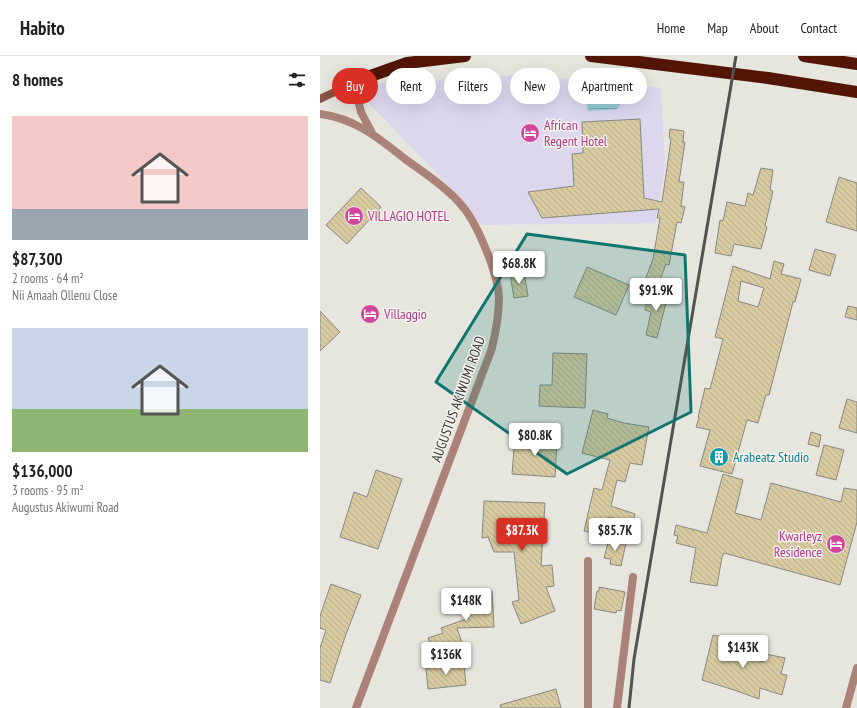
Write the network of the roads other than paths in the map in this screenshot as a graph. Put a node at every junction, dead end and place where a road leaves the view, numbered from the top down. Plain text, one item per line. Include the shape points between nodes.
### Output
1 (465, 56) edge
2 (591, 56) edge
3 (804, 56) edge
4 (857, 64) edge
5 (378, 73) edge
6 (857, 92) edge
7 (332, 93) edge
8 (320, 99) edge
9 (359, 104) edge
10 (320, 114) edge
11 (372, 133) junction
12 (588, 561) dead end
13 (633, 577) dead end
14 (857, 668) edge
15 (856, 679) edge
16 (356, 708) edge
17 (588, 708) edge
18 (617, 708) edge
19 (846, 708) edge

1 - 5 highway via 407,63
2 - 6 highway
3 - 4 highway
7 - 8 street
9 - 11 street, AUGUSTUS AKIWUMI ROAD
10 - 11 street, AUGUSTUS AKIWUMI ROAD via 344,119
11 - 16 street, AUGUSTUS AKIWUMI ROAD via 437,182 463,207 481,237 492,269 499,303 498,325 492,348
12 - 17 street
13 - 18 street
14 - 15 street
15 - 19 street

